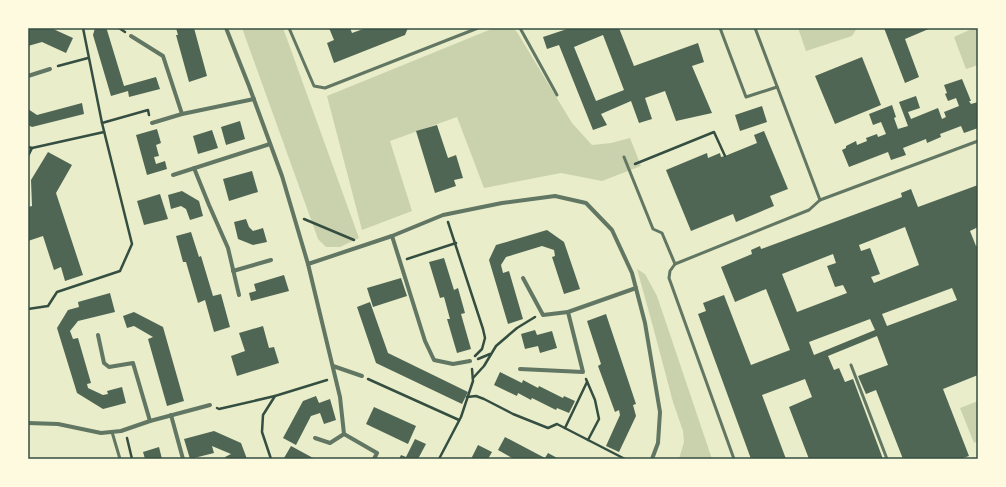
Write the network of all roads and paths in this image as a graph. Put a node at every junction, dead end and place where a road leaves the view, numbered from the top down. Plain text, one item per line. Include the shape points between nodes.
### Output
1 (83, 28) edge
2 (226, 28) edge
3 (289, 28) edge
4 (478, 28) edge
5 (520, 28) edge
6 (720, 28) edge
7 (755, 28) edge
8 (131, 36) dead end
9 (88, 58) junction
10 (50, 69) joint
11 (28, 76) edge
12 (777, 87) junction
13 (557, 95) dead end
14 (254, 98) junction
15 (182, 114) junction
16 (102, 123) junction
17 (152, 123) joint
18 (104, 132) junction
19 (978, 141) edge
20 (270, 144) junction
21 (28, 147) edge
22 (32, 148) junction
23 (28, 156) edge
24 (724, 156) dead end
25 (624, 157) dead end
26 (628, 167) junction
27 (194, 168) junction
28 (173, 174) dead end
29 (820, 200) junction
30 (293, 214) junction
31 (446, 215) junction
32 (392, 236) junction
33 (456, 243) junction
34 (366, 245) junction
35 (271, 260) dead end
36 (400, 261) junction
37 (308, 264) junction
38 (675, 264) junction
39 (233, 271) junction
40 (523, 278) dead end
41 (636, 288) junction
42 (239, 295) dead end
43 (28, 309) edge
44 (568, 312) junction
45 (543, 315) junction
46 (98, 335) dead end
47 (491, 354) junction
48 (470, 361) junction
49 (851, 365) dead end
50 (333, 366) junction
51 (520, 369) dead end
52 (583, 372) junction
53 (362, 376) joint
54 (336, 378) junction
55 (473, 379) junction
56 (587, 381) junction
57 (275, 396) junction
58 (467, 397) junction
59 (210, 405) joint
60 (171, 415) junction
61 (459, 420) junction
62 (150, 421) junction
63 (28, 423) edge
64 (565, 428) junction
65 (124, 430) junction
66 (112, 432) junction
67 (344, 434) junction
68 (315, 438) dead end
69 (588, 440) junction
70 (120, 459) edge
71 (132, 459) edge
72 (183, 459) edge
73 (270, 459) edge
74 (374, 459) edge
75 (439, 459) edge
76 (625, 459) edge
77 (652, 459) edge
78 (734, 459) edge
79 (888, 459) edge

1 - 9 path
2 - 14 street
3 - 4 lane via 314,86 325,88
5 - 13 lane
6 - 12 lane via 746,97
7 - 12 lane
8 - 15 street via 163,56
9 - 10 path
9 - 16 path
10 - 11 street
12 - 29 lane
14 - 15 street
14 - 20 street
15 - 17 street
16 - 17 path via 148,110
16 - 18 path
18 - 22 path
18 - 43 path via 132,244 120,272 57,292 48,306
19 - 29 lane
20 - 27 street
20 - 30 street
21 - 22 path
22 - 23 path
24 - 26 path via 714,132
25 - 26 lane
26 - 38 lane via 653,229 662,233
27 - 28 street
27 - 39 street via 228,248
29 - 38 lane via 809,210
30 - 34 path
30 - 37 street
31 - 32 street
31 - 33 path
31 - 41 street via 502,203 555,196 586,203 612,230 632,273
32 - 34 street
32 - 36 street
33 - 36 path
33 - 48 path via 484,329 482,349
34 - 37 street
35 - 39 street
36 - 48 street via 425,341 434,360 453,364
37 - 50 street
38 - 78 lane via 670,270 669,278
39 - 42 street
40 - 45 street
41 - 44 street
41 - 77 street via 645,323 660,412 658,443
44 - 45 street
44 - 52 street
45 - 47 path via 516,328
46 - 62 street via 104,363 109,368 132,363
47 - 48 path
47 - 55 path
48 - 55 path
49 - 79 lane
50 - 53 street
50 - 54 street
51 - 52 street
52 - 56 path
53 - 61 path
54 - 57 path
54 - 67 street
55 - 58 path
56 - 64 path
56 - 69 path via 595,400 599,420
57 - 59 path via 219,409
57 - 73 path via 263,415 262,432
58 - 61 path
58 - 64 path via 476,396 484,399 548,428 557,424
59 - 60 street
60 - 62 street
60 - 72 street
61 - 75 path
62 - 65 street
63 - 66 street via 58,424 102,433
64 - 69 path
65 - 66 street
65 - 71 path
66 - 70 lane
67 - 68 street via 330,443
67 - 74 street via 377,453
69 - 76 path

